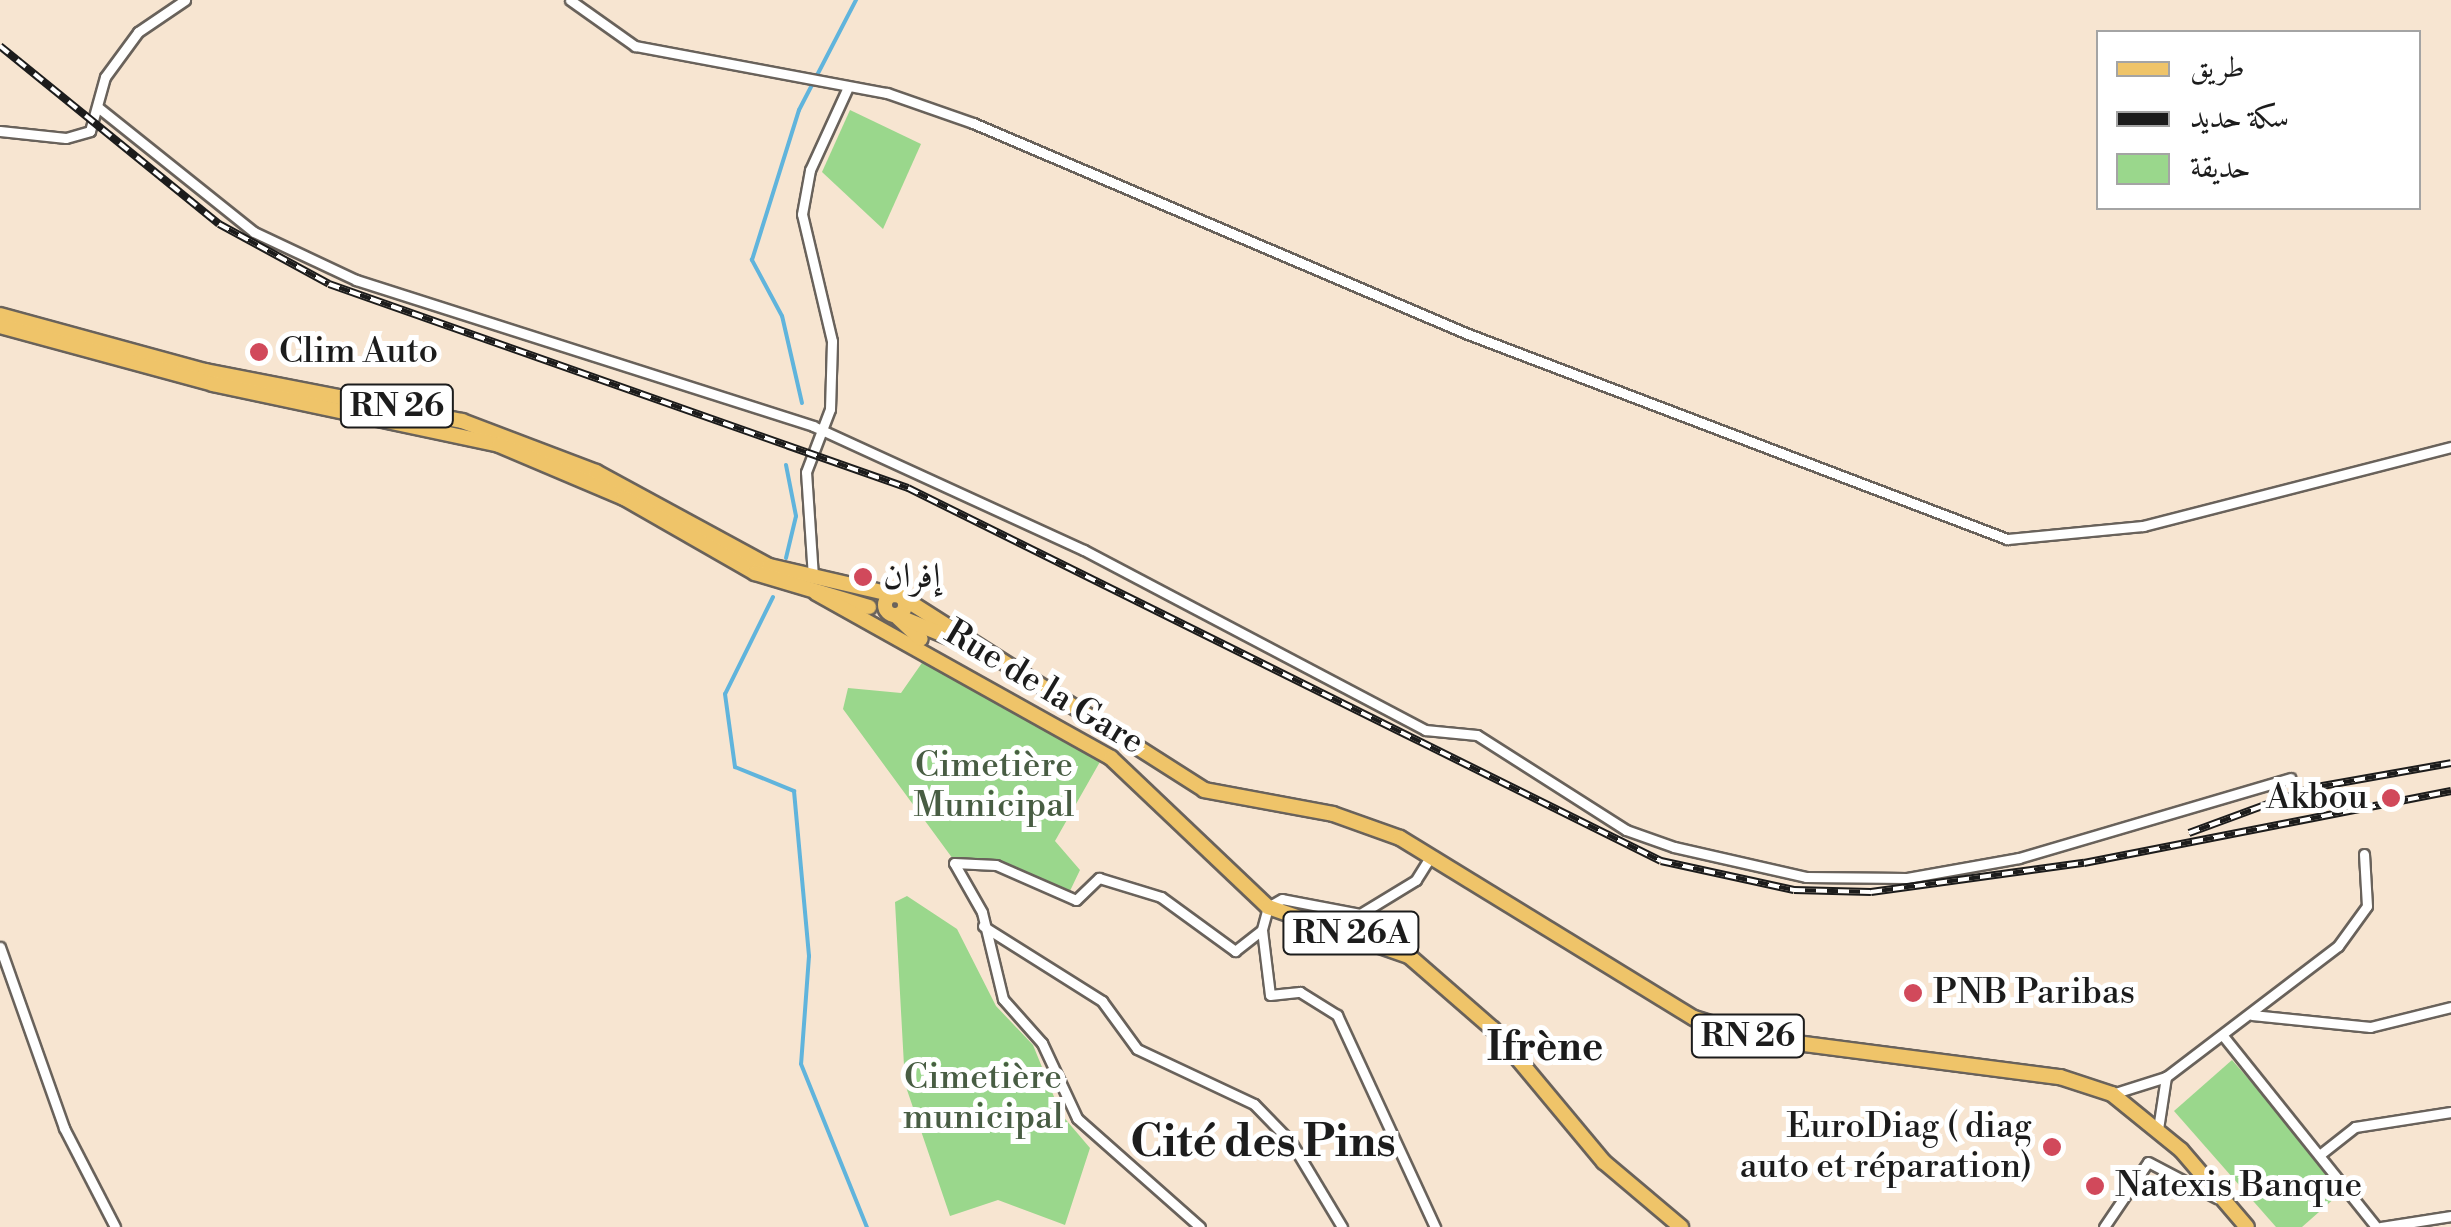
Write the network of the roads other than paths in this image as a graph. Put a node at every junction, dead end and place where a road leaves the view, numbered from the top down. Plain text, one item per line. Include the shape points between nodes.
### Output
1 (185, 0) edge
2 (570, 0) edge
3 (846, 90) junction
4 (99, 108) junction
5 (0, 130) edge
6 (0, 314) edge
7 (0, 326) edge
8 (823, 431) junction
9 (2451, 447) edge
10 (768, 572) junction
11 (817, 585) junction
12 (898, 595) junction
13 (869, 613) junction
14 (892, 614) junction
15 (902, 637) junction
16 (1002, 660) junction
17 (988, 684) junction
18 (2290, 778) dead end
19 (2364, 854) dead end
20 (1430, 859) junction
21 (1268, 907) junction
22 (983, 926) junction
23 (1262, 930) junction
24 (0, 947) edge
25 (2451, 1007) edge
26 (2252, 1014) junction
27 (2224, 1037) junction
28 (2166, 1077) junction
29 (2112, 1094) junction
30 (2451, 1112) edge
31 (2158, 1129) junction
32 (2322, 1154) junction
33 (2226, 1202) junction
34 (2451, 1216) edge
35 (115, 1227) edge
36 (1200, 1227) edge
37 (1342, 1227) edge
38 (1435, 1227) edge
39 (1680, 1227) edge
40 (2104, 1227) edge
41 (2247, 1227) edge
42 (2378, 1227) edge

1 - 4 street via 138,32 105,77
2 - 3 street via 635,46
3 - 8 street via 810,170 802,214 832,341
3 - 9 street via 974,122 1468,334 2008,539 2143,526
4 - 5 street via 82,136
4 - 8 street via 254,232 356,280
6 - 10 main road, RN 26 via 206,371 479,426 596,472
7 - 10 main road, RN 26 via 213,384 499,444
8 - 11 street via 806,472
8 - 18 street via 1084,550 1425,730 1477,735 1626,830 1769,872 1871,880 1974,867
10 - 11 main road, RN 26
11 - 12 main road, RN 26
11 - 13 main road
12 - 14 main road
12 - 16 main road, RN 26
13 - 14 main road
13 - 15 main road, Rue de la Gare / RN 26A
14 - 15 main road
14 - 16 main road
14 - 17 main road
15 - 17 main road, Rue de la Gare / RN 26A
16 - 20 main road, RN 26 via 1204,790 1368,824
17 - 21 main road, Rue de la Gare / RN 26A via 1160,797
19 - 26 street via 2359,925
20 - 21 street via 1416,880 1360,914 1296,898
20 - 29 main road, RN 26 via 1660,1001 1725,1030 2060,1077
21 - 23 street
21 - 39 main road, Rue de la Gare / RN 26A via 1409,956 1493,1029 1604,1162
22 - 23 street via 954,863 996,865 1076,900 1099,878 1161,897 1235,951
22 - 36 street via 1003,999 1042,1043 1077,1118
22 - 37 street via 1102,1000 1136,1049 1254,1104 1291,1142
23 - 38 street via 1270,995 1300,992 1337,1015
24 - 35 street via 64,1128
25 - 26 street via 2370,1027
26 - 27 street
27 - 28 street
27 - 32 street
28 - 29 street
28 - 31 street
29 - 31 main road, RN 26
30 - 32 street via 2355,1126
31 - 33 main road, RN 26
32 - 42 street
33 - 40 street via 2148,1162
33 - 41 main road, RN 26
34 - 42 street

